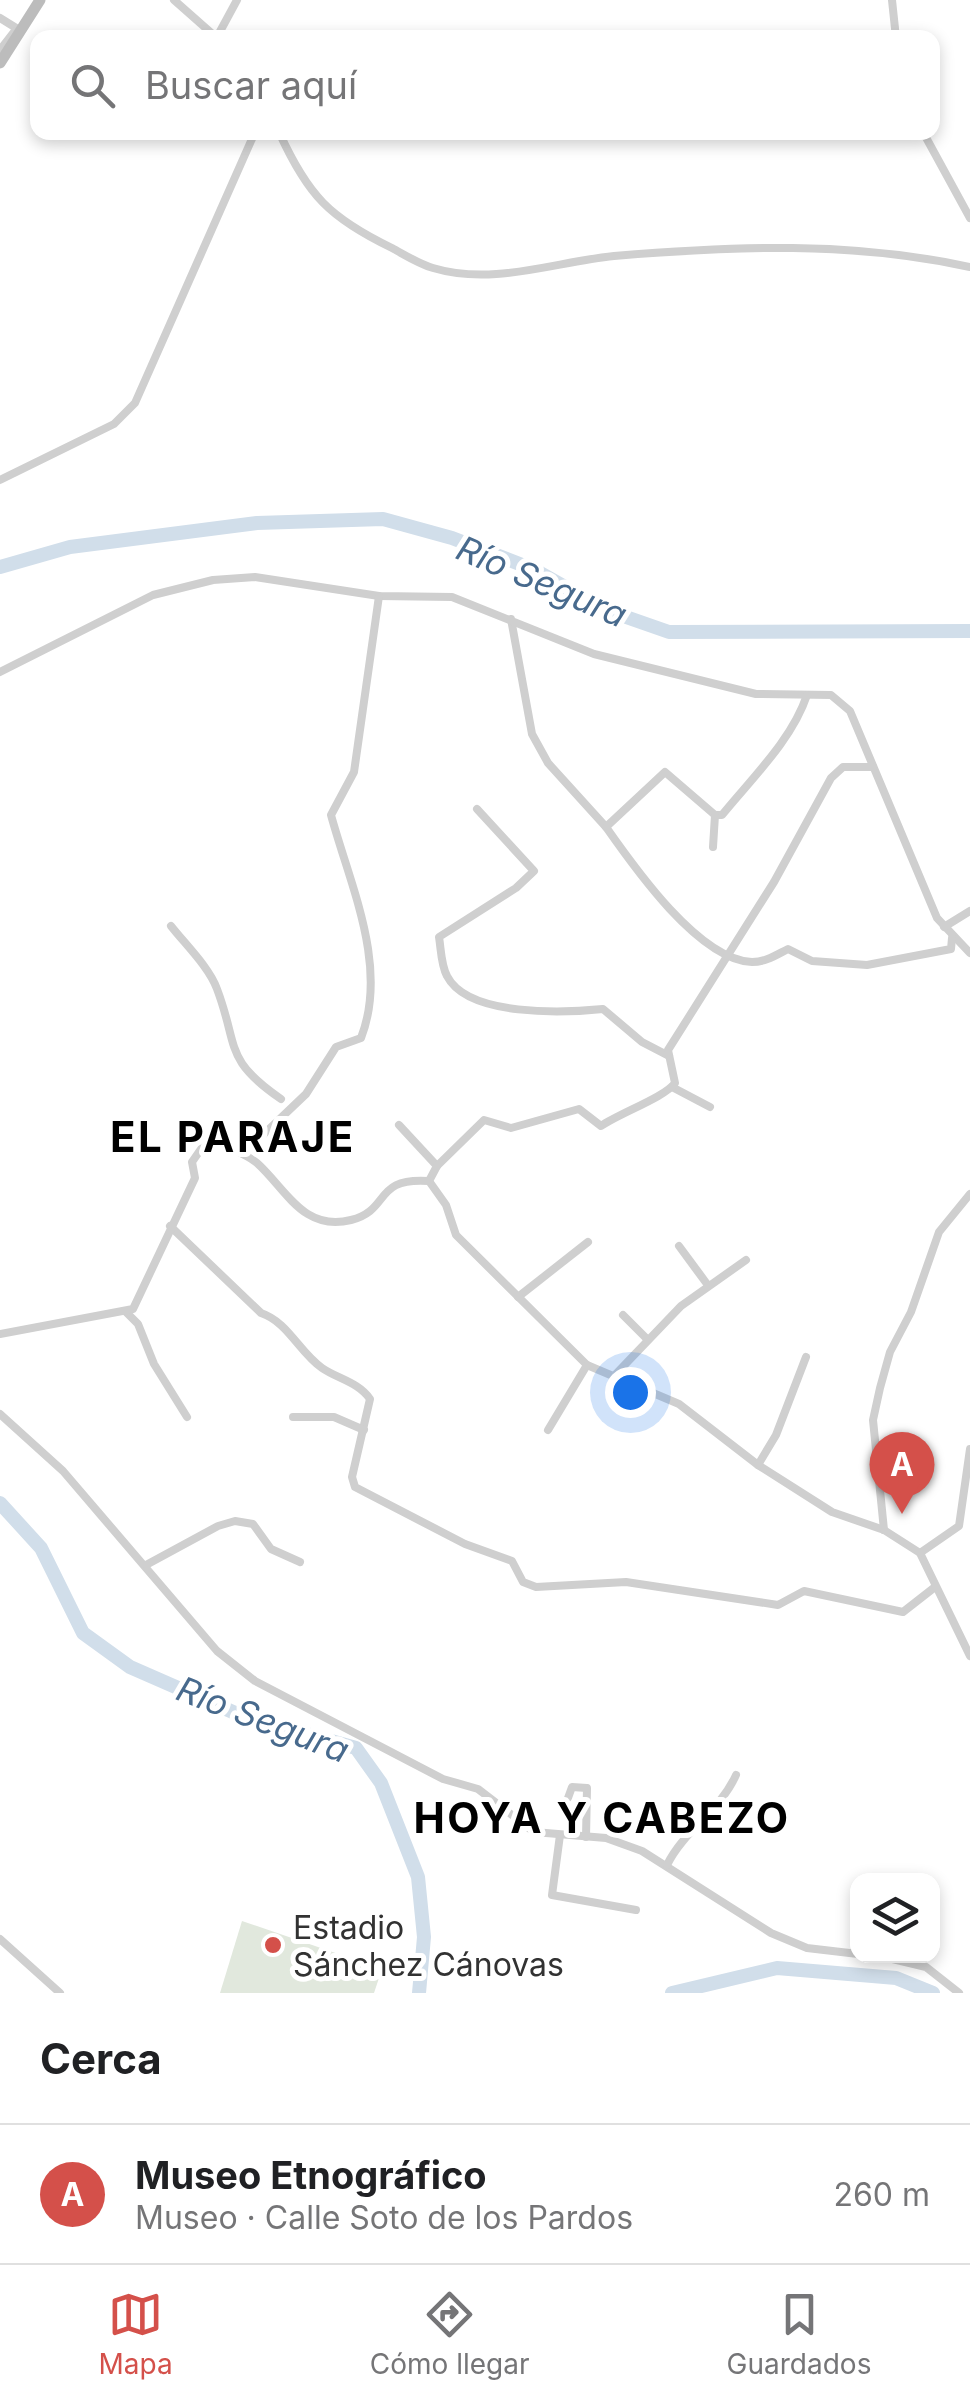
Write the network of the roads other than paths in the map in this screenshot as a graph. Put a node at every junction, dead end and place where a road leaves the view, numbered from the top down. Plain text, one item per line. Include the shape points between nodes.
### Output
1 (40, 0) edge
2 (174, 0) edge
3 (237, 0) edge
4 (892, 0) edge
5 (0, 18) edge
6 (19, 30) junction
7 (209, 30) edge
8 (221, 30) edge
9 (895, 30) edge
10 (0, 50) edge
11 (0, 63) edge
12 (251, 140) edge
13 (283, 140) edge
14 (928, 140) edge
15 (970, 218) edge
16 (970, 267) edge
17 (0, 480) edge
18 (379, 596) junction
19 (511, 619) junction
20 (0, 672) edge
21 (807, 694) junction
22 (873, 767) junction
23 (478, 809) dead end
24 (715, 815) junction
25 (606, 827) junction
26 (714, 847) dead end
27 (970, 911) edge
28 (171, 926) dead end
29 (944, 927) junction
30 (952, 938) junction
31 (729, 953) junction
32 (970, 953) edge
33 (669, 1056) junction
34 (672, 1086) junction
35 (281, 1100) dead end
36 (710, 1107) dead end
37 (399, 1125) dead end
38 (242, 1154) junction
39 (437, 1166) junction
40 (429, 1181) junction
41 (970, 1194) edge
42 (170, 1226) junction
43 (588, 1242) dead end
44 (679, 1246) dead end
45 (746, 1260) dead end
46 (708, 1284) junction
47 (518, 1296) junction
48 (126, 1312) junction
49 (623, 1315) dead end
50 (0, 1334) edge
51 (646, 1339) junction
52 (806, 1358) dead end
53 (587, 1365) junction
54 (614, 1376) junction
55 (0, 1414) edge
56 (187, 1417) dead end
57 (293, 1417) dead end
58 (364, 1430) junction
59 (548, 1430) dead end
60 (970, 1449) edge
61 (758, 1465) junction
62 (884, 1530) junction
63 (920, 1553) junction
64 (300, 1562) dead end
65 (146, 1565) junction
66 (935, 1587) junction
67 (970, 1656) edge
68 (736, 1775) dead end
69 (568, 1798) dead end
70 (560, 1835) junction
71 (586, 1837) junction
72 (667, 1865) junction
73 (636, 1910) dead end
74 (0, 1939) edge
75 (850, 1953) edge
76 (909, 1963) edge
77 (60, 1993) edge
78 (958, 1993) edge

1 - 6 main road
2 - 7 street
3 - 8 street
4 - 9 street
5 - 6 street
6 - 10 street
6 - 11 main road
12 - 17 street via 135,403 114,424
13 - 16 street via 297,172 340,223 434,268 509,274 610,256 809,245 898,251
14 - 15 street
18 - 19 street via 452,598
18 - 20 street via 255,577 213,580 154,596
18 - 38 street via 354,772 331,815 370,943 367,1022 361,1038 336,1048 306,1094
19 - 21 street via 594,654 756,694
19 - 25 street via 532,734 548,763
21 - 22 street via 841,700
21 - 24 street via 771,754 722,815
22 - 29 street
22 - 31 street via 843,767 831,778
23 - 33 street via 534,870 439,938 445,974 456,988 514,1009 602,1009
24 - 25 street via 665,772
24 - 26 street
25 - 31 street via 682,924
27 - 29 street
28 - 35 street via 216,986 235,1056 251,1079
29 - 30 street
30 - 31 street via 951,949 867,965 812,961 788,949 749,962
30 - 32 street
31 - 33 street
33 - 34 street
34 - 36 street
34 - 39 street via 601,1126 579,1109 511,1128 484,1120
37 - 39 street
38 - 40 street via 300,1212 320,1220 351,1220 372,1209 392,1184
38 - 42 street via 208,1139 192,1162 194,1178
39 - 40 street
40 - 47 street via 456,1235
41 - 62 street via 939,1232 880,1388 873,1420
42 - 48 street
42 - 58 street via 319,1366 364,1390 370,1399
43 - 47 street
44 - 46 street
45 - 46 street
46 - 51 street
47 - 53 street
48 - 50 street
48 - 56 street
49 - 51 street
51 - 54 street
52 - 61 street
53 - 54 street
53 - 59 street
54 - 61 street via 679,1404
55 - 65 street via 64,1471
57 - 58 street via 334,1418
58 - 66 street via 355,1487 512,1561 523,1582 536,1587 626,1582 778,1605 804,1591 903,1612
60 - 63 street via 959,1526
61 - 62 street via 832,1512
62 - 63 street
63 - 66 street
64 - 65 street via 271,1549 253,1524 235,1521
65 - 70 street via 217,1651 255,1682 443,1779 478,1789 534,1832
66 - 67 street
68 - 72 street
69 - 71 street via 572,1787 586,1788
70 - 71 street
70 - 73 street via 552,1895
71 - 72 street via 606,1838
72 - 75 street via 771,1933 807,1948
74 - 77 street
76 - 78 street via 926,1967

